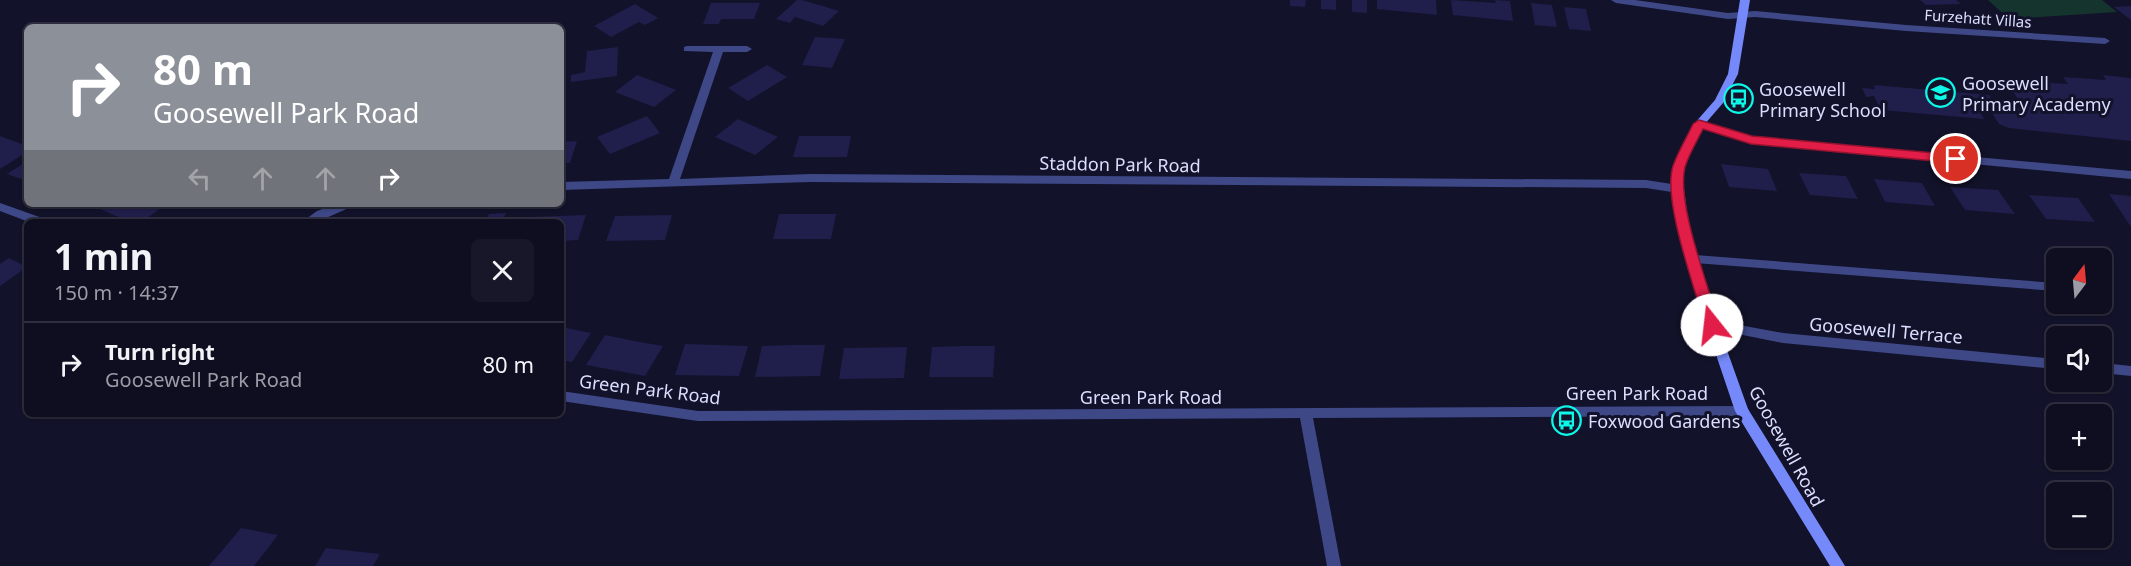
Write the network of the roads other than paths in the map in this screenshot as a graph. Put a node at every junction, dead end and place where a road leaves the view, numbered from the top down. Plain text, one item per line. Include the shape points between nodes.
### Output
1 (1616, 0) edge
2 (1745, 0) edge
3 (1742, 15) junction
4 (2105, 41) dead end
5 (687, 49) dead end
6 (719, 49) junction
7 (747, 49) dead end
8 (1699, 124) junction
9 (2131, 175) edge
10 (673, 182) junction
11 (564, 186) edge
12 (1678, 189) junction
13 (0, 207) edge
14 (339, 207) edge
15 (33, 219) edge
16 (313, 219) edge
17 (1695, 259) junction
18 (2046, 286) edge
19 (1712, 325) junction
20 (2046, 363) edge
21 (2112, 369) edge
22 (2131, 371) edge
23 (564, 396) edge
24 (1742, 411) junction
25 (1306, 415) junction
26 (1334, 566) edge
27 (1838, 566) edge

1 - 3 street, Furzehatt Villas
2 - 3 street, Goosewell Road
3 - 4 street, Furzehatt Villas
3 - 8 street, Goosewell Road via 1733,74 1719,101
5 - 6 street
6 - 7 street
6 - 10 street
8 - 9 street via 1751,140
8 - 12 street, Goosewell Road via 1679,168
10 - 11 street, Staddon Park Road
10 - 12 street, Staddon Park Road via 811,178 1646,184
12 - 17 street, Goosewell Road
13 - 15 street
14 - 16 street
17 - 18 street
17 - 19 street, Goosewell Road
19 - 20 street, Goosewell Terrace via 1783,338
19 - 24 street, Goosewell Road
21 - 22 street
23 - 25 street, Green Park Road via 698,416
24 - 25 street, Green Park Road
24 - 27 street, Goosewell Road
25 - 26 street

